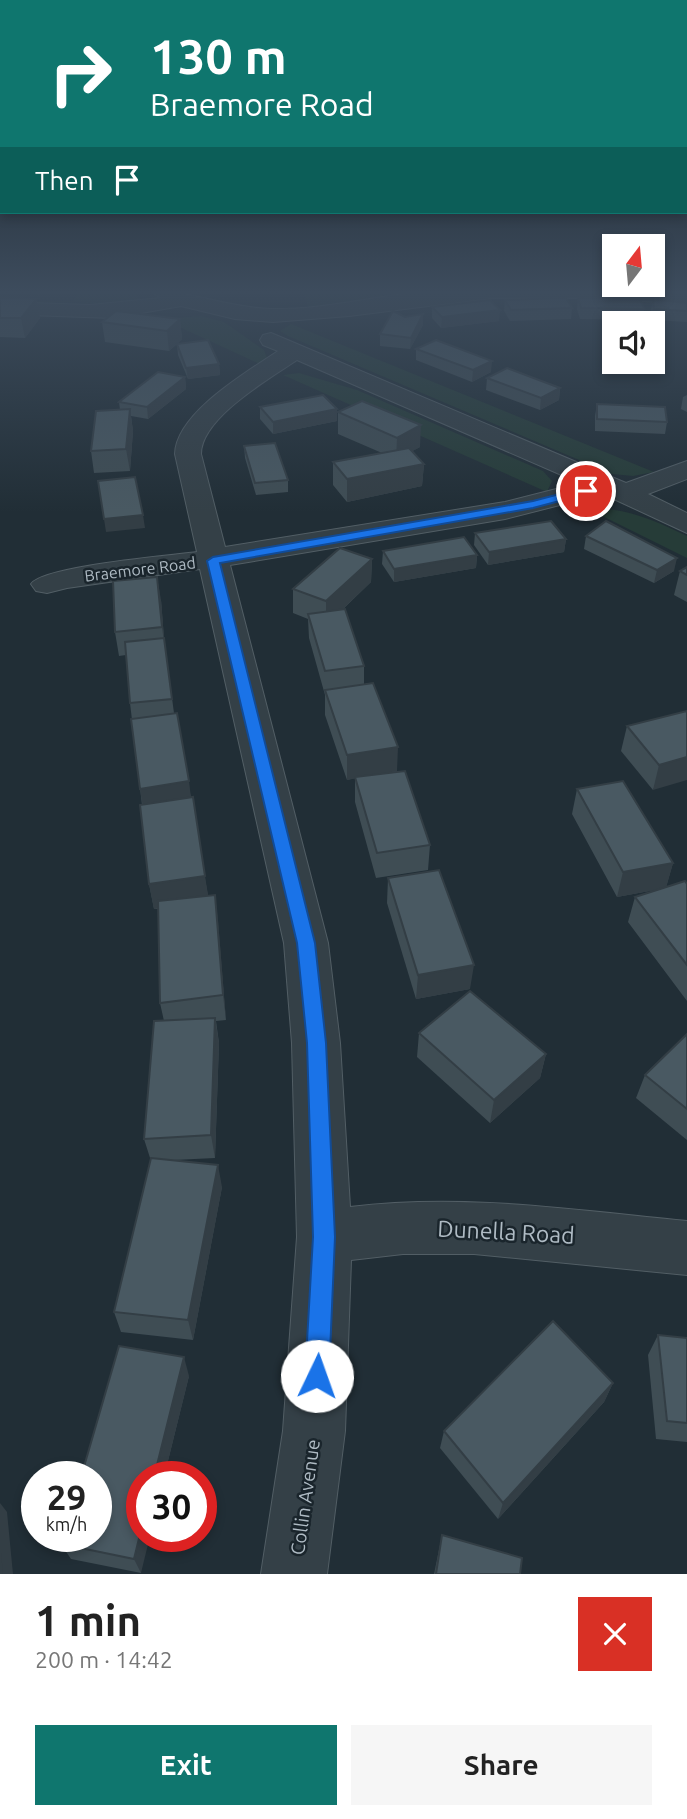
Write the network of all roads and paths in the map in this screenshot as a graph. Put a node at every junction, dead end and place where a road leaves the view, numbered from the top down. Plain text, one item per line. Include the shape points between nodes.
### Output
1 (274, 364) edge
2 (325, 364) edge
3 (687, 469) edge
4 (615, 489) junction
5 (687, 524) edge
6 (213, 561) junction
7 (47, 584) dead end
8 (324, 1237) junction
9 (687, 1248) edge
10 (294, 1574) edge

1 - 6 street, Collin Avenue via 246,384 189,440 188,454
2 - 4 street
3 - 4 street, Braemore Road
4 - 5 street
4 - 6 street, Braemore Road
6 - 7 street, Braemore Road
6 - 8 street, Collin Avenue via 306,943 316,1043
8 - 9 street, Dunella Road via 403,1227 474,1227
8 - 10 street, Collin Avenue via 314,1431

